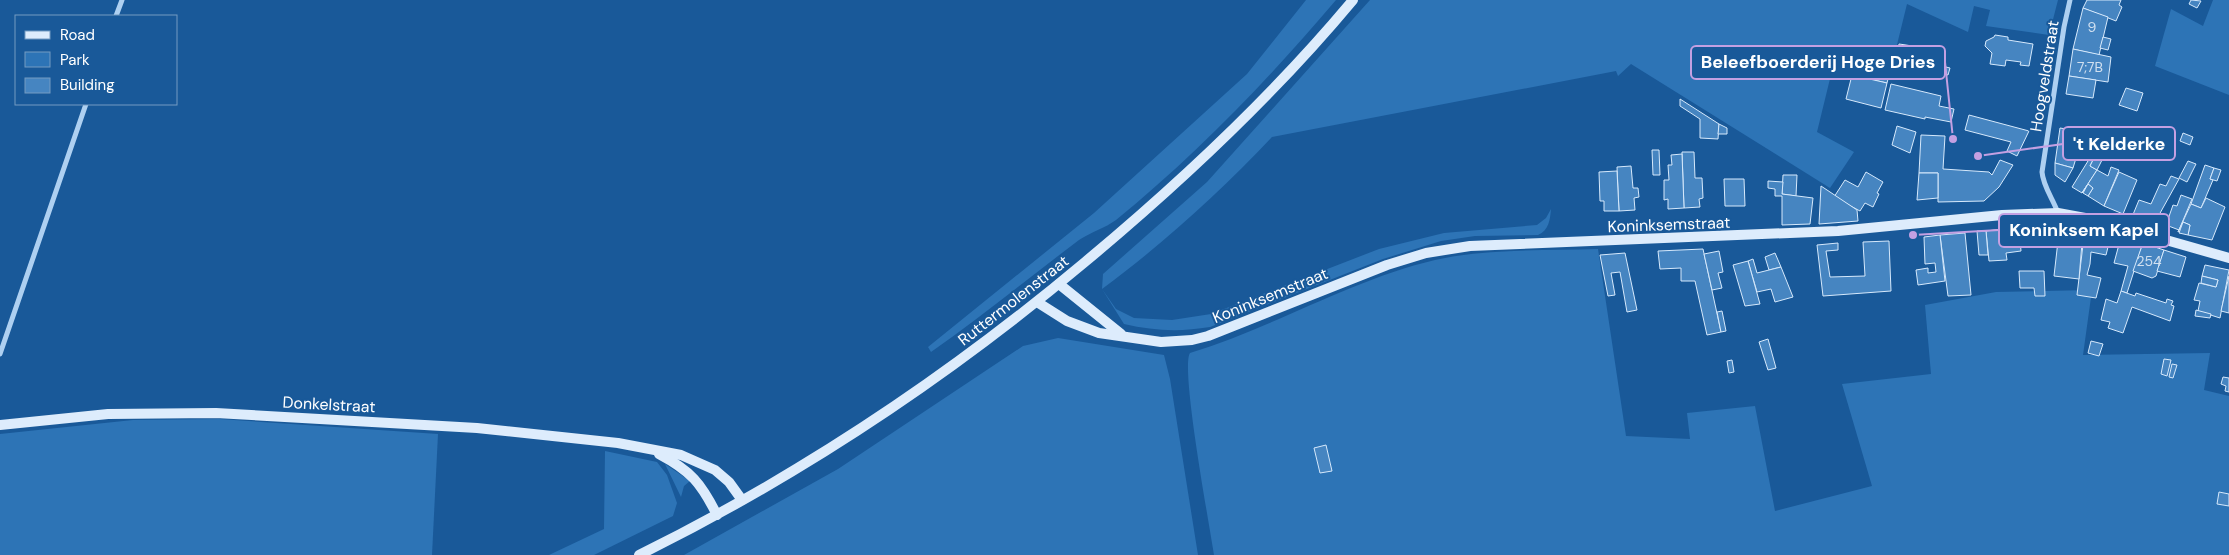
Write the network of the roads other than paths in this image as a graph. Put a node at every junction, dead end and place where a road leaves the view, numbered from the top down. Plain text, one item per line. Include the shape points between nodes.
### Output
1 (122, 0) edge
2 (1353, 0) edge
3 (2070, 0) edge
4 (116, 15) edge
5 (86, 105) edge
6 (2058, 212) junction
7 (2229, 258) edge
8 (1059, 284) junction
9 (1037, 302) junction
10 (1122, 335) junction
11 (0, 354) edge
12 (0, 425) edge
13 (655, 451) junction
14 (742, 500) junction
15 (717, 515) junction
16 (639, 555) edge

1 - 4 street
2 - 8 street, Ruttermolenstraat via 1320,40 1214,148 1124,231
3 - 6 street, Hoogveldstraat via 2042,172 2043,182
5 - 11 street
6 - 7 street, Koninksemstraat
6 - 10 street, Koninksemstraat via 1838,231 1470,246 1426,253 1387,265 1208,336 1161,342
8 - 9 street, Ruttermolenstraat
8 - 10 street, Koninksemstraat
9 - 10 street, Koninksemstraat via 1067,321 1099,333
9 - 14 street, Ruttermolenstraat via 905,400 810,462
12 - 13 street, Donkelstraat via 108,414 216,413 477,428 618,443
13 - 14 street, Donkelstraat via 681,455 715,470
13 - 15 street, Donkelstraat via 692,476 703,488
14 - 15 street, Ruttermolenstraat
15 - 16 street, Ruttermolenstraat

